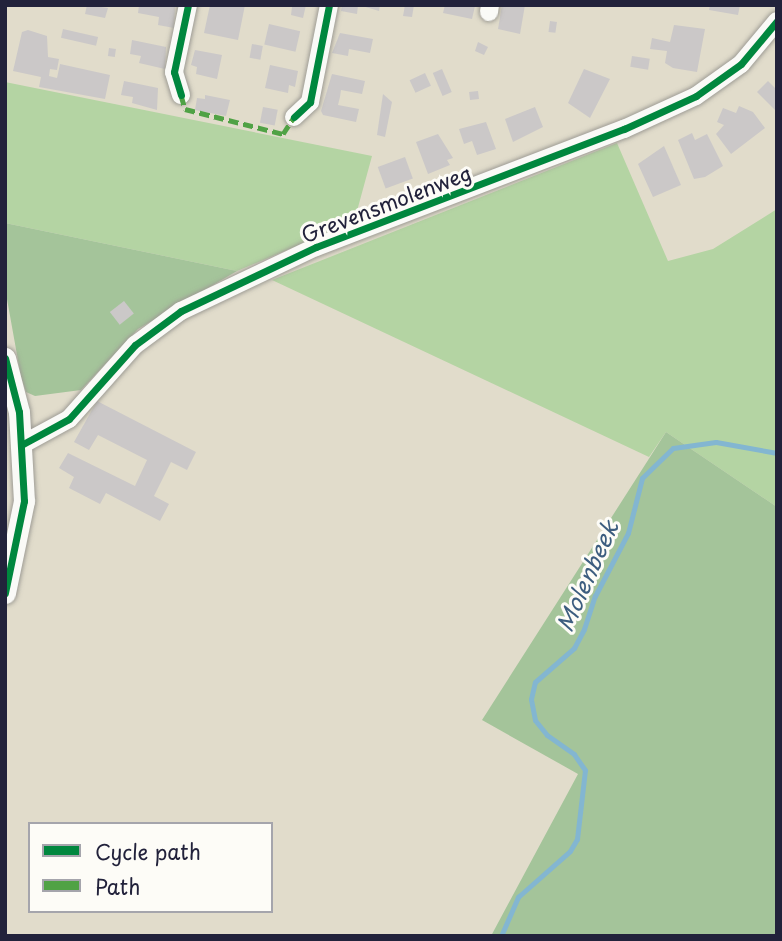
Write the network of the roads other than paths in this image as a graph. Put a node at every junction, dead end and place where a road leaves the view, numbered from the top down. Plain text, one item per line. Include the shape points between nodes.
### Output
1 (188, 5) edge
2 (329, 5) edge
3 (777, 21) edge
4 (181, 95) dead end
5 (294, 117) dead end
6 (5, 358) edge
7 (23, 444) junction
8 (5, 593) edge

1 - 4 street via 174,72
2 - 5 street via 310,102
3 - 7 street, Grevensmolenweg via 741,64 696,96 612,134 316,247 181,311 135,345 69,419
6 - 7 street
7 - 8 street via 24,501

